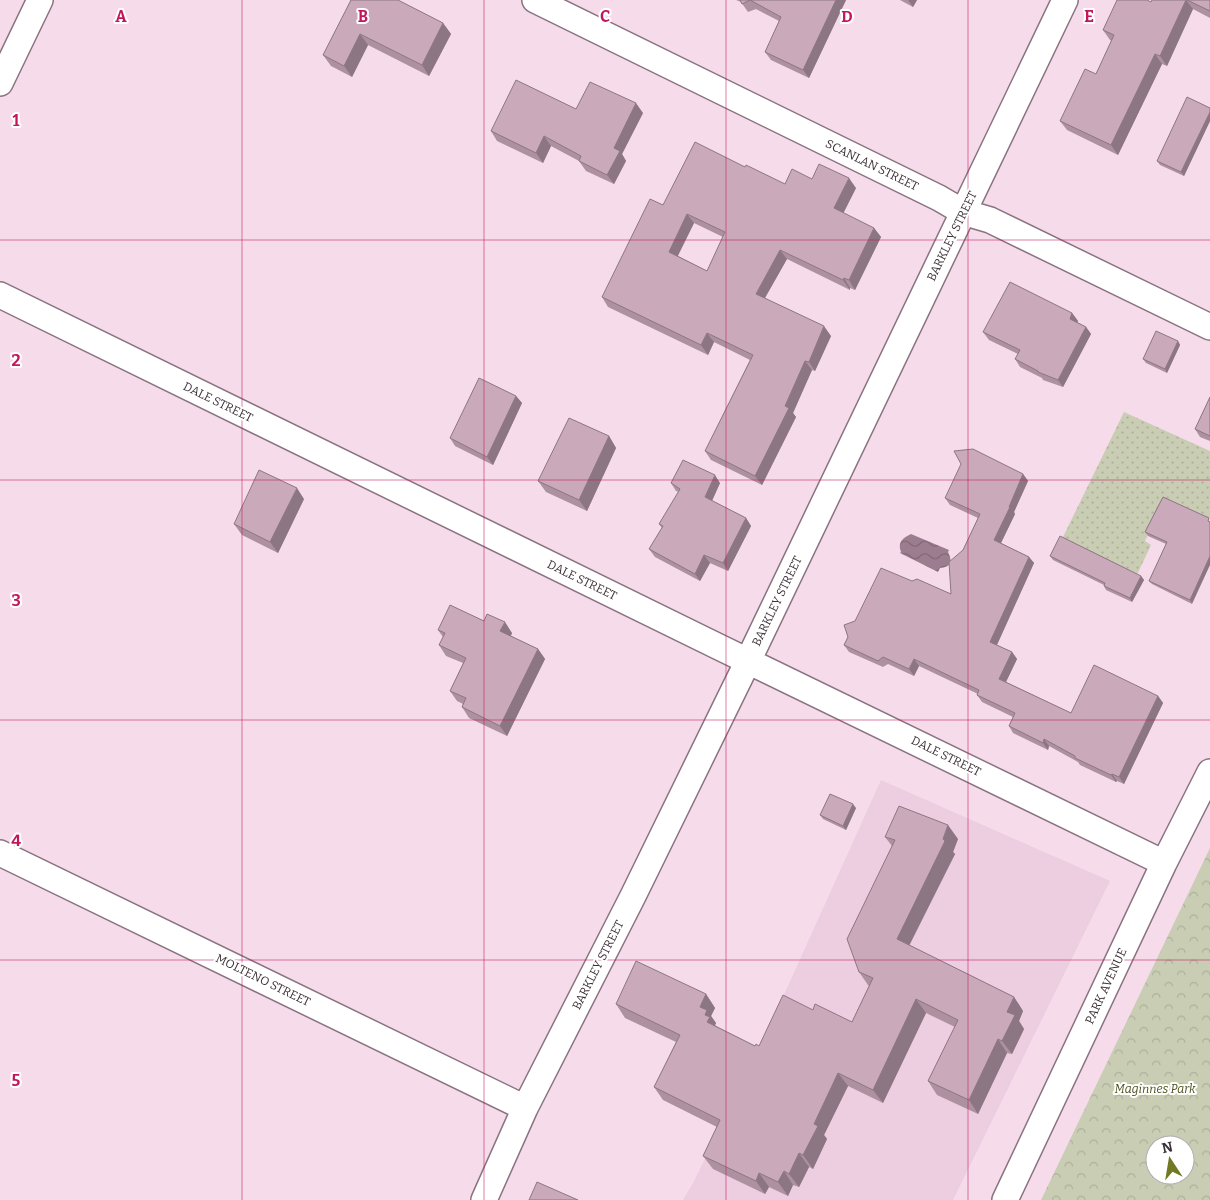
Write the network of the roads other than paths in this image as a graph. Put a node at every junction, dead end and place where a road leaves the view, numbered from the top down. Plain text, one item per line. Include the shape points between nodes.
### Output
1 (40, 0) edge
2 (535, 0) edge
3 (1065, 0) edge
4 (0, 83) edge
5 (963, 212) junction
6 (0, 295) edge
7 (1210, 326) edge
8 (748, 661) junction
9 (1210, 772) edge
10 (0, 853) edge
11 (1164, 863) junction
12 (525, 1108) junction
13 (484, 1200) edge
14 (1005, 1200) edge

1 - 4 street
2 - 5 street, SCANLAN STREET
3 - 5 street, BARKLEY STREET
5 - 7 street, SCANLAN STREET via 990,220
5 - 8 street, BARKLEY STREET
6 - 8 street, DALE STREET
8 - 11 street, DALE STREET
8 - 12 street, BARKLEY STREET
9 - 11 street, PARK AVENUE
10 - 12 street, MOLTENO STREET
11 - 14 street, PARK AVENUE
12 - 13 street, BARKLEY STREET

